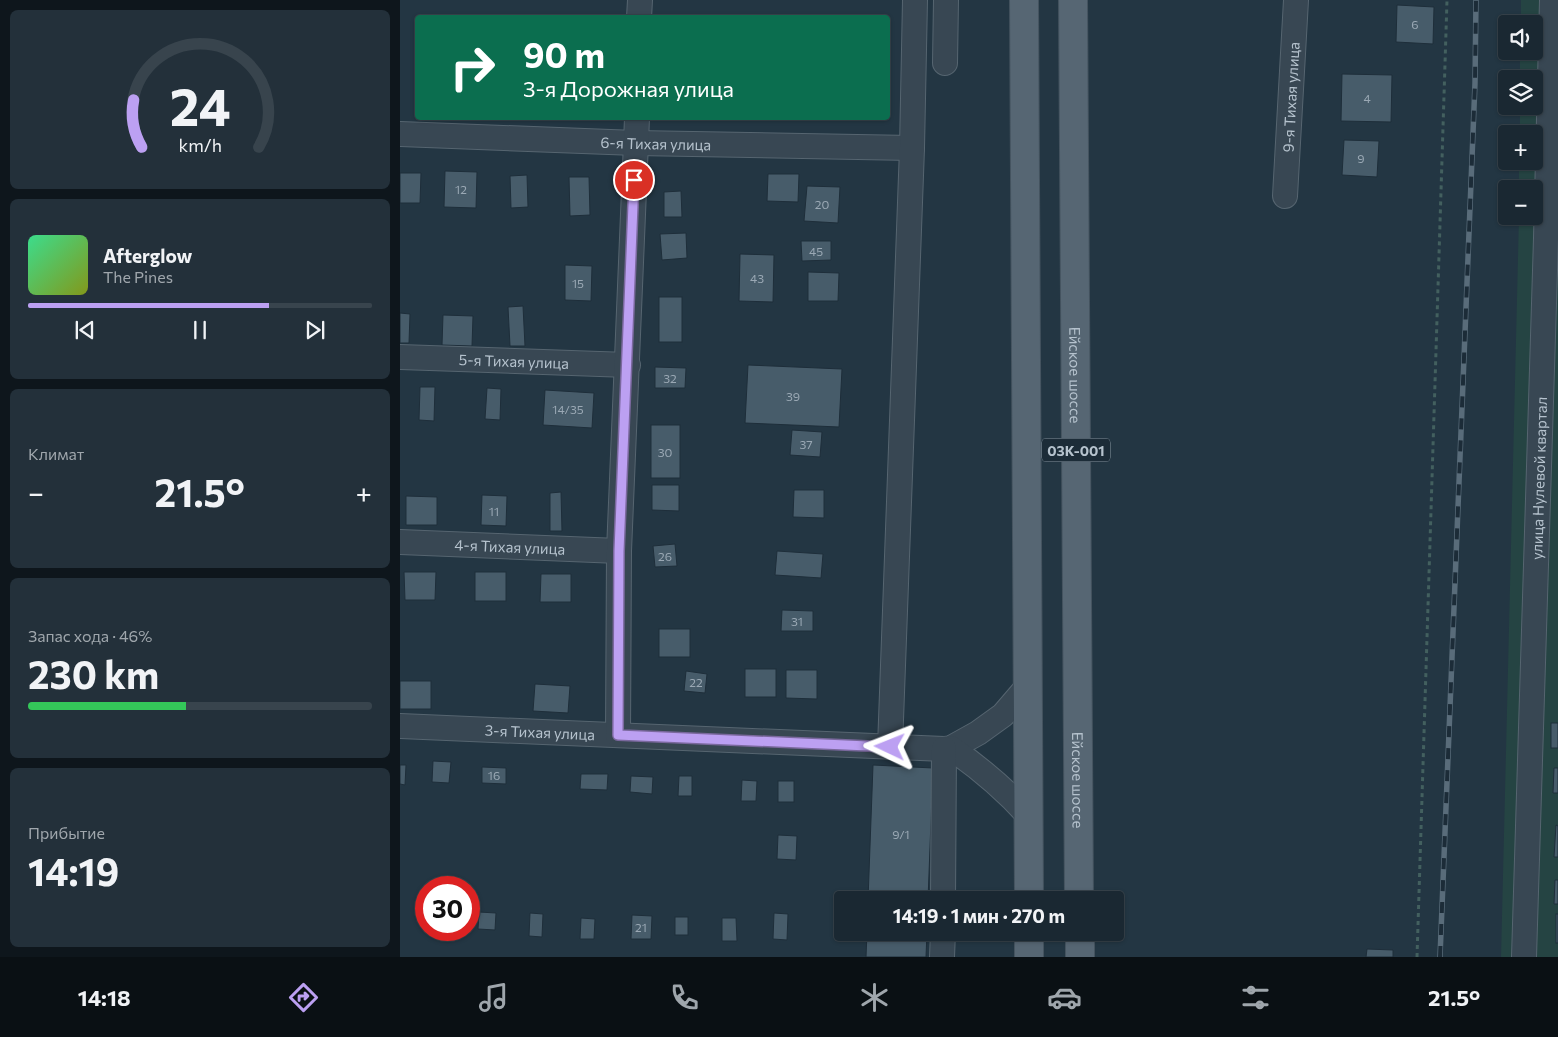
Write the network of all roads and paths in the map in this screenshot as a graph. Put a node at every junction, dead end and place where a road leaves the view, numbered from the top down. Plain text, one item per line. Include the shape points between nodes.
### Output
1 (640, 0) edge
2 (915, 0) edge
3 (946, 0) edge
4 (1024, 0) edge
5 (1073, 0) edge
6 (1296, 0) edge
7 (1447, 0) edge
8 (1552, 0) edge
9 (640, 15) edge
10 (945, 63) dead end
11 (637, 120) edge
12 (400, 134) edge
13 (636, 143) junction
14 (912, 148) junction
15 (1284, 196) dead end
16 (400, 356) edge
17 (628, 365) junction
18 (400, 542) edge
19 (619, 551) junction
20 (1027, 687) junction
21 (400, 726) edge
22 (618, 735) junction
23 (890, 747) junction
24 (948, 749) junction
25 (1028, 815) junction
26 (944, 891) edge
27 (1029, 891) edge
28 (1079, 891) edge
29 (943, 941) edge
30 (1029, 941) edge
31 (1080, 941) edge
32 (942, 957) edge
33 (1029, 957) edge
34 (1080, 957) edge
35 (1417, 957) edge
36 (1524, 957) edge

1 - 9 street
2 - 14 street
3 - 10 street
4 - 20 main road, 03К-001
5 - 28 main road, Ейское шоссе / 03К-001
6 - 15 street, 9-я Тихая улица
7 - 35 path
8 - 36 street, улица Нулевой квартал
11 - 13 street
12 - 13 street, 6-я Тихая улица
13 - 14 street, 6-я Тихая улица
13 - 17 street
14 - 23 street
16 - 17 street, 5-я Тихая улица
17 - 19 street
18 - 19 street, 4-я Тихая улица
19 - 22 street
20 - 24 street via 1003,715
20 - 25 main road, 03К-001
21 - 22 street, 3-я Тихая улица
22 - 23 street, 3-я Тихая улица
23 - 24 street, 3-я Тихая улица
24 - 25 street via 992,778
24 - 26 street
25 - 27 main road, 03К-001
29 - 32 street
30 - 33 main road
31 - 34 main road

